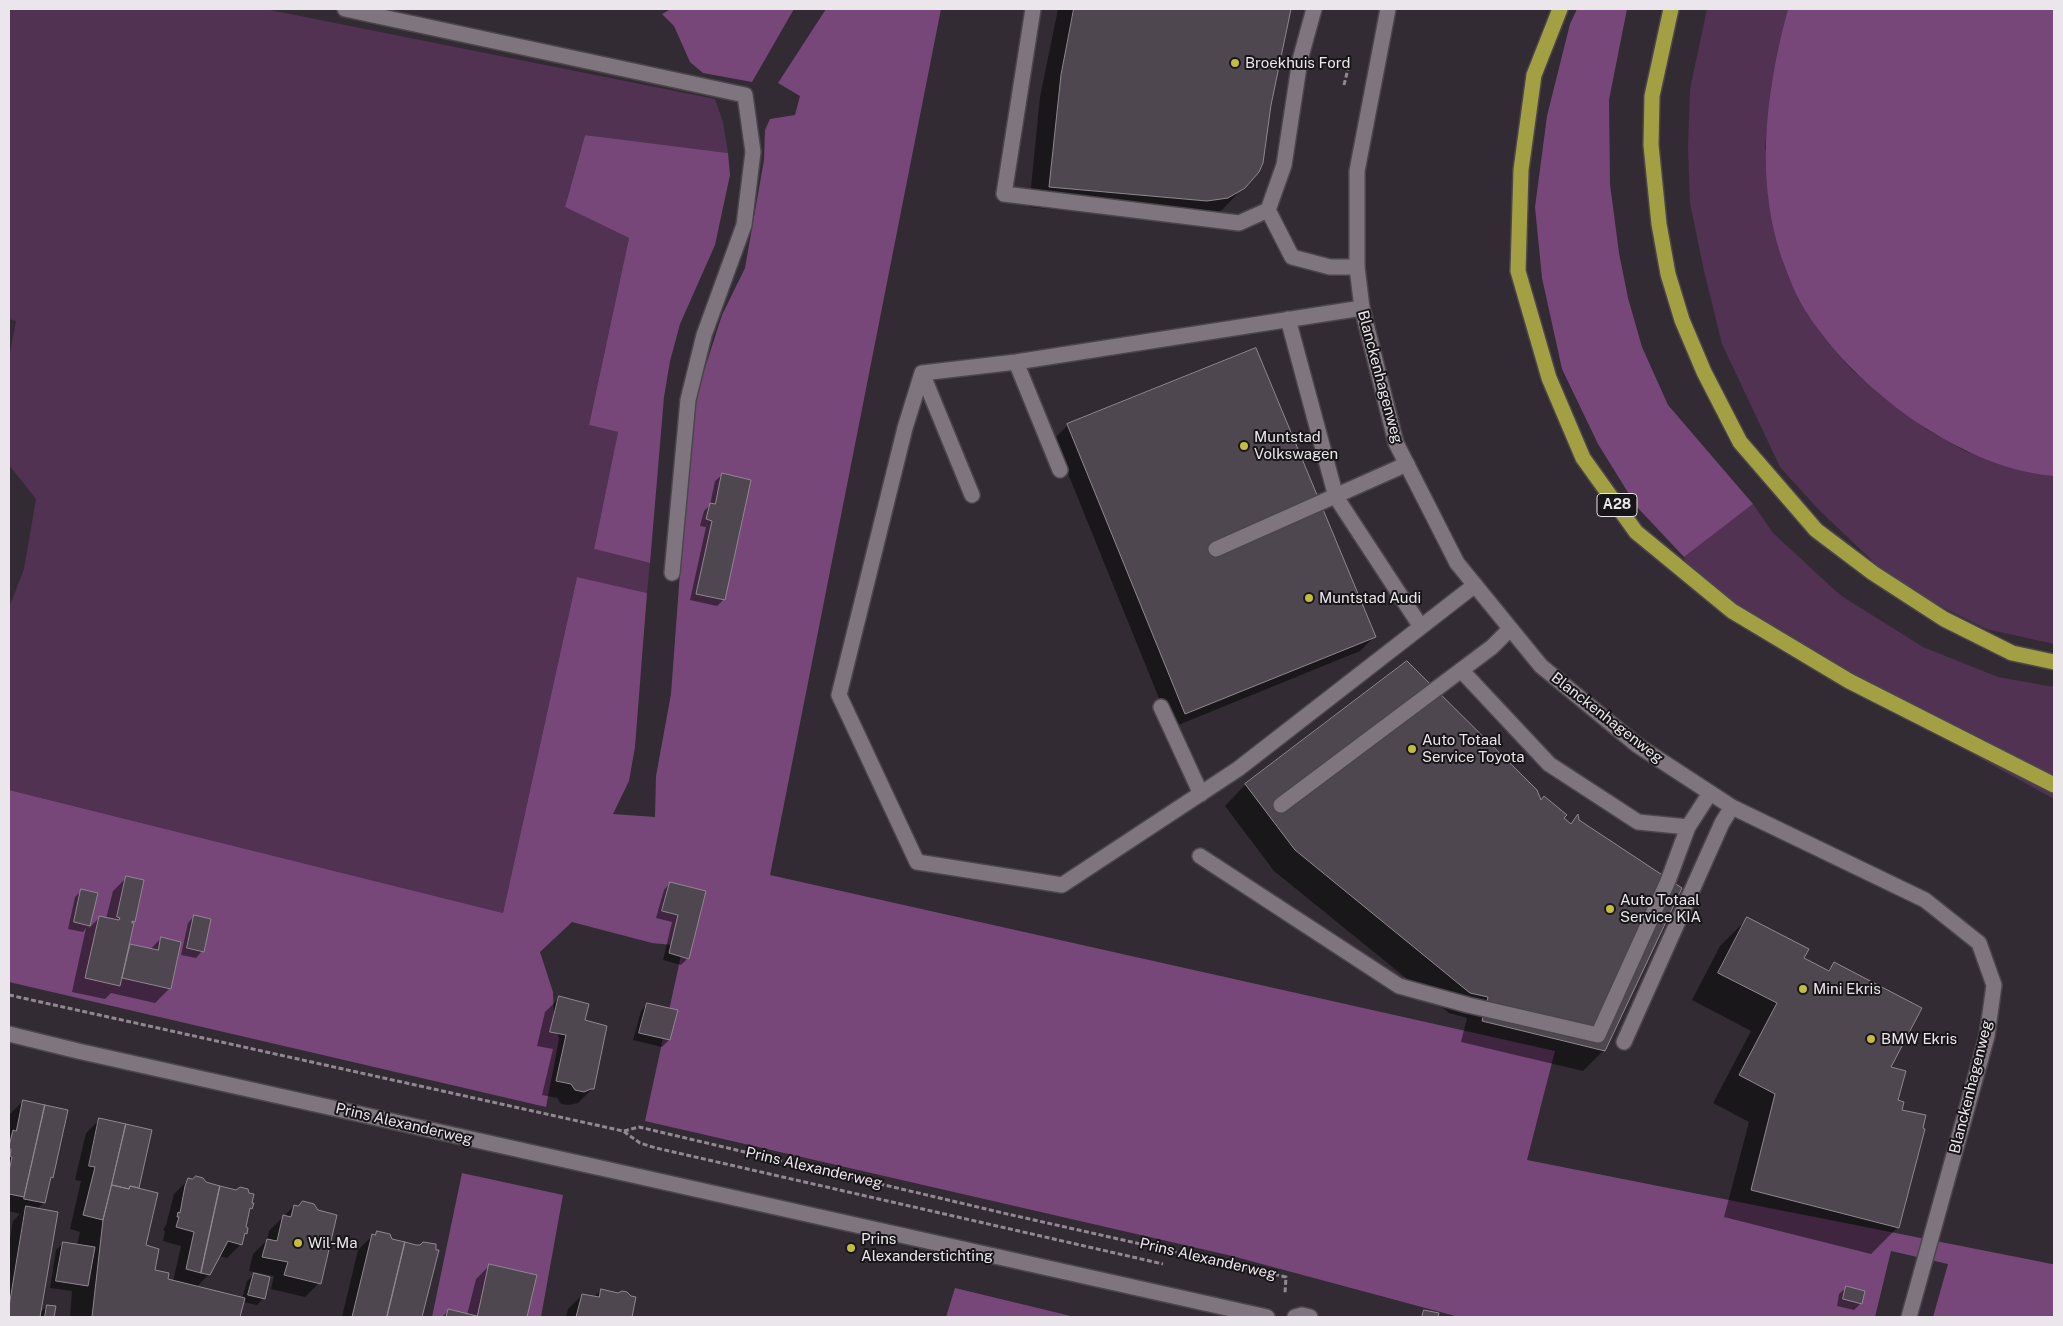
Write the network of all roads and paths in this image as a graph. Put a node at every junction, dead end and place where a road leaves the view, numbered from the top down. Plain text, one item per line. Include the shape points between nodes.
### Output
1 (345, 9) edge
2 (1033, 9) edge
3 (1314, 9) edge
4 (1388, 9) edge
5 (1560, 9) edge
6 (1670, 9) edge
7 (1348, 66) dead end
8 (1344, 85) dead end
9 (1268, 210) junction
10 (1357, 267) junction
11 (1362, 308) junction
12 (1288, 319) junction
13 (1016, 362) junction
14 (922, 373) junction
15 (1407, 464) junction
16 (1060, 470) dead end
17 (972, 495) dead end
18 (1336, 497) junction
19 (1216, 549) dead end
20 (672, 573) dead end
21 (1475, 585) junction
22 (1421, 627) junction
23 (1510, 629) junction
24 (2054, 662) edge
25 (1461, 670) junction
26 (1161, 707) dead end
27 (2054, 785) edge
28 (1710, 792) junction
29 (1201, 794) junction
30 (1281, 805) dead end
31 (1732, 807) junction
32 (1688, 827) junction
33 (1200, 856) dead end
34 (9, 995) edge
35 (9, 1034) edge
36 (1624, 1042) dead end
37 (623, 1131) junction
38 (1170, 1266) dead end
39 (1276, 1292) dead end
40 (1268, 1317) edge
41 (1295, 1317) edge
42 (1310, 1317) edge
43 (1909, 1317) edge

1 - 20 street via 745,95 753,152 744,225 704,335 688,400
2 - 9 street via 1004,194 1239,223
3 - 9 street via 1300,60 1284,165
4 - 10 street, Blanckenhagenweg via 1358,171
5 - 27 highway, A28 via 1534,75 1521,170 1518,272 1549,378 1583,458 1636,532 1732,611 1850,681
6 - 24 highway via 1652,96 1651,145 1659,224 1668,274 1682,320 1740,442 1816,530 1873,573 1944,619 2012,653
7 - 8 path
9 - 10 street via 1292,257 1330,267
10 - 11 street, Blanckenhagenweg
11 - 12 street
11 - 15 street, Blanckenhagenweg via 1396,443
12 - 13 street
12 - 18 street
13 - 14 street
13 - 16 street
14 - 17 street
14 - 29 street via 905,428 839,695 917,862 1062,885
15 - 18 street
15 - 21 street, Blanckenhagenweg via 1457,563
18 - 19 street
18 - 22 street
21 - 22 street
21 - 23 street, Blanckenhagenweg
22 - 29 street
23 - 25 street
23 - 28 street, Blanckenhagenweg via 1541,666 1637,745
25 - 30 street
25 - 32 street via 1549,764 1638,822
26 - 29 street
28 - 31 street, Blanckenhagenweg
28 - 32 street
31 - 36 street
31 - 43 street, Blanckenhagenweg via 1925,900 1979,943 1982,951 1994,986 1987,1036
32 - 33 street via 1668,881 1598,1035 1400,986
34 - 37 path
35 - 40 street, Prins Alexanderweg
37 - 38 path, Prins Alexanderweg via 640,1143 656,1148
37 - 39 path, Prins Alexanderweg via 639,1127 1286,1277 1285,1294
41 - 42 street

